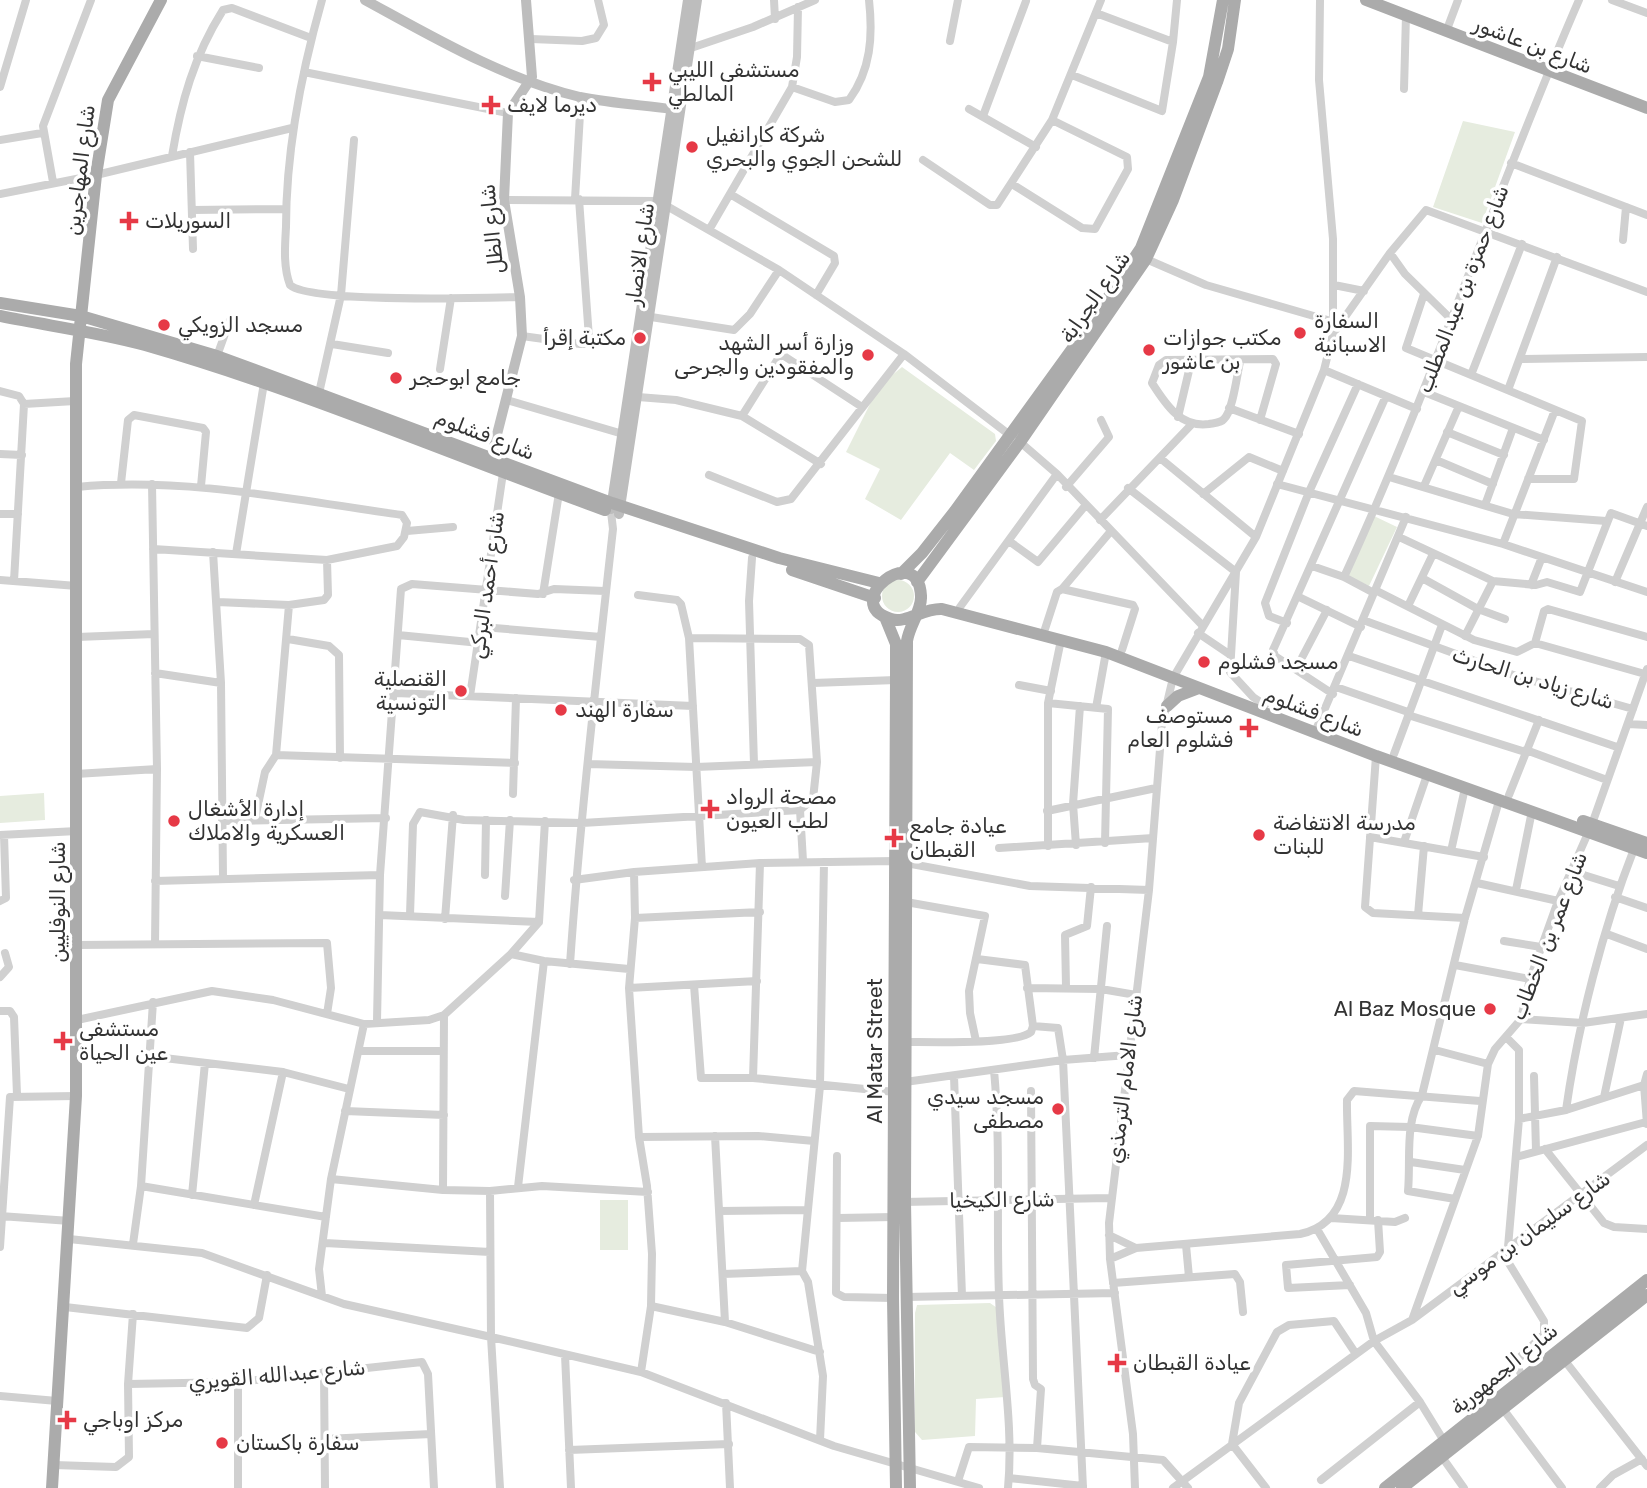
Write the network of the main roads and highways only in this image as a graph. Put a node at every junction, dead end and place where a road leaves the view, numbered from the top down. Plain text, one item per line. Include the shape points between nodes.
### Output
1 (161, 0) edge
2 (365, 0) edge
3 (526, 0) edge
4 (688, 0) edge
5 (697, 0) edge
6 (1223, 0) edge
7 (1235, 0) edge
8 (1366, 0) edge
9 (530, 81) junction
10 (1647, 108) edge
11 (671, 109) junction
12 (662, 204) junction
13 (0, 303) edge
14 (0, 316) edge
15 (80, 322) junction
16 (147, 341) junction
17 (1064, 369) junction
18 (1015, 439) junction
19 (491, 458) junction
20 (616, 509) junction
21 (901, 574) junction
22 (879, 583) junction
23 (919, 585) junction
24 (875, 598) junction
25 (963, 611) junction
26 (916, 613) junction
27 (885, 617) junction
28 (1174, 674) junction
29 (1199, 688) junction
30 (1167, 706) road end
31 (1316, 729) junction
32 (1504, 798) junction
33 (1590, 828) junction
34 (1647, 843) edge
35 (1647, 853) edge
36 (900, 861) junction
37 (902, 1089) junction
38 (899, 1202) junction
39 (1647, 1280) edge
40 (1647, 1295) edge
41 (900, 1297) junction
42 (52, 1488) edge
43 (896, 1488) edge
44 (910, 1488) edge
45 (1385, 1488) edge
46 (1402, 1488) edge

1 - 15 main road, شارع المهاجرين via 108,100
2 - 9 main road via 476,59
3 - 9 main road via 534,63
4 - 11 main road, شارع الانصار
5 - 12 main road, شارع الانصار
6 - 17 main road, شارع الجرابة via 1209,77 1148,234
7 - 17 main road, شارع الجرابة via 1228,49 1217,82 1146,259
8 - 10 main road, شارع بن عاشور
9 - 11 main road via 581,97
9 - 19 main road, شارع الظل via 508,113 504,200 522,336
11 - 12 main road, شارع الانصار
12 - 20 main road, شارع الانصار via 623,435
12 - 20 main road, شارع الانصار via 651,317
13 - 15 main road
14 - 15 main road
15 - 16 main road, شارع فشلوم
15 - 42 main road, شارع النوفليين via 75,401 76,1096
16 - 19 main road, شارع فشلوم via 217,356
16 - 20 main road, شارع فشلوم via 503,473
17 - 18 main road, شارع الجرابة
18 - 21 main road, شارع الجرابة
18 - 23 main road, شارع الجرابة
19 - 20 main road, شارع فشلوم
20 - 22 main road, شارع فشلوم
20 - 24 main road, شارع فشلوم
21 - 22 main road
21 - 23 main road
22 - 24 main road
23 - 25 main road via 930,597
23 - 26 main road via 921,602
24 - 27 main road
25 - 26 main road via 932,608
25 - 28 main road, شارع فشلوم
25 - 28 main road, شارع فشلوم via 1122,650
26 - 27 main road via 904,620
26 - 36 main road via 907,641
27 - 36 main road, Al Matar Street via 895,644
28 - 29 main road, شارع فشلوم
28 - 31 main road, شارع فشلوم via 1265,705
29 - 30 main road
29 - 31 main road, شارع فشلوم
31 - 32 main road, شارع فشلوم
31 - 32 main road, شارع فشلوم via 1427,775
32 - 33 main road, شارع فشلوم
32 - 33 main road, شارع فشلوم
33 - 34 main road, شارع فشلوم
33 - 35 main road, شارع فشلوم
36 - 37 main road, Al Matar Street
36 - 37 main road via 906,902
37 - 38 main road, Al Matar Street
38 - 41 main road
38 - 41 main road, Al Matar Street via 894,1217
39 - 45 main road, شارع الجمهورية
40 - 46 main road, شارع الجمهورية
41 - 43 main road, Al Matar Street
41 - 44 main road

